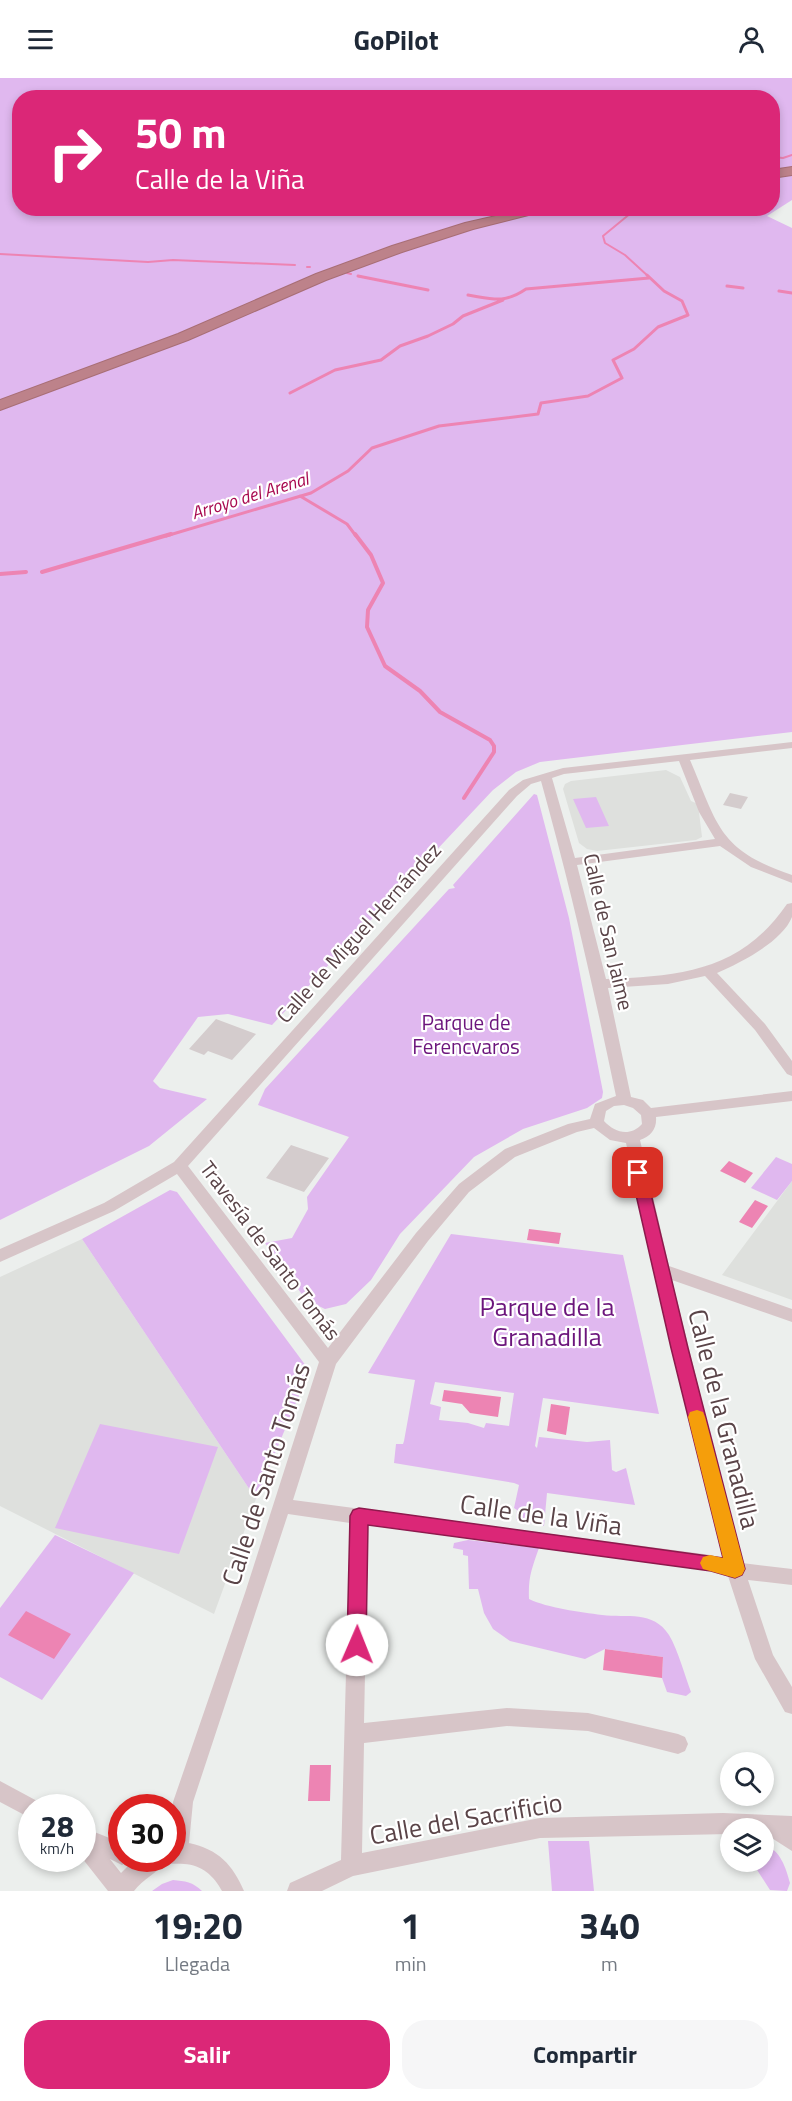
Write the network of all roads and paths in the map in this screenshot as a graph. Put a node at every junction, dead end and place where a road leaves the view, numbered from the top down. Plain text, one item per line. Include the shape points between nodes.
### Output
1 (483, 216) edge
2 (514, 216) edge
3 (0, 394) edge
4 (0, 405) edge
5 (792, 746) edge
6 (682, 758) junction
7 (544, 775) junction
8 (723, 842) junction
9 (570, 862) junction
10 (792, 879) edge
11 (792, 907) edge
12 (710, 972) junction
13 (600, 984) junction
14 (792, 1071) edge
15 (792, 1096) edge
16 (624, 1100) junction
17 (648, 1113) junction
18 (597, 1122) junction
19 (632, 1137) junction
20 (178, 1166) junction
21 (0, 1256) edge
22 (661, 1270) junction
23 (792, 1316) edge
24 (328, 1362) junction
25 (283, 1506) junction
26 (359, 1516) junction
27 (735, 1569) junction
28 (792, 1577) edge
29 (792, 1705) edge
30 (355, 1734) junction
31 (678, 1744) dead end
32 (0, 1791) edge
33 (186, 1794) edge
34 (18, 1801) edge
35 (720, 1823) edge
36 (774, 1825) edge
37 (792, 1826) edge
38 (774, 1827) edge
39 (792, 1841) edge
40 (186, 1854) edge
41 (96, 1858) edge
42 (351, 1866) junction
43 (134, 1872) edge
44 (121, 1891) edge
45 (233, 1891) edge
46 (298, 1891) edge

1 - 3 highway via 382,244 172,331
2 - 4 highway via 397,249 172,341
5 - 6 street, Calle de Miguel Hernández
6 - 7 street, Calle de Miguel Hernández
6 - 8 street
7 - 9 street, Calle de San Jaime
7 - 20 street, Calle de Miguel Hernández via 513,793
8 - 9 street
8 - 10 street via 748,860
9 - 13 street, Calle de San Jaime
11 - 12 street via 771,935 750,952
12 - 13 street via 657,981
12 - 14 street via 760,1027
13 - 16 street, Calle de San Jaime
15 - 17 street
16 - 17 street via 638,1104
16 - 18 street via 602,1106
17 - 19 street via 646,1131
18 - 19 street via 607,1133
18 - 24 street, Calle de Santo Tomás via 510,1153 464,1188
19 - 22 street, Calle de la Granadilla
20 - 21 street, Calle de Miguel Hernández via 109,1207
20 - 24 street, Travesía de Santo Tomás
22 - 23 street
22 - 27 street, Calle de la Granadilla
24 - 25 street, Calle de Santo Tomás
25 - 26 street, Calle de la Viña
25 - 33 street, Calle de Santo Tomás
26 - 27 street, Calle de la Viña
26 - 30 street
27 - 28 street, Calle de la Viña
27 - 29 street, Calle de la Granadilla via 765,1659
30 - 31 street via 507,1717 588,1722
30 - 42 street
32 - 34 street
35 - 42 street, Calle del Sacrificio via 540,1828
36 - 37 street, Calle del Sacrificio
38 - 39 street
40 - 45 street via 200,1856 218,1867
41 - 44 street
42 - 46 street, Calle del Sacrificio
43 - 44 street

